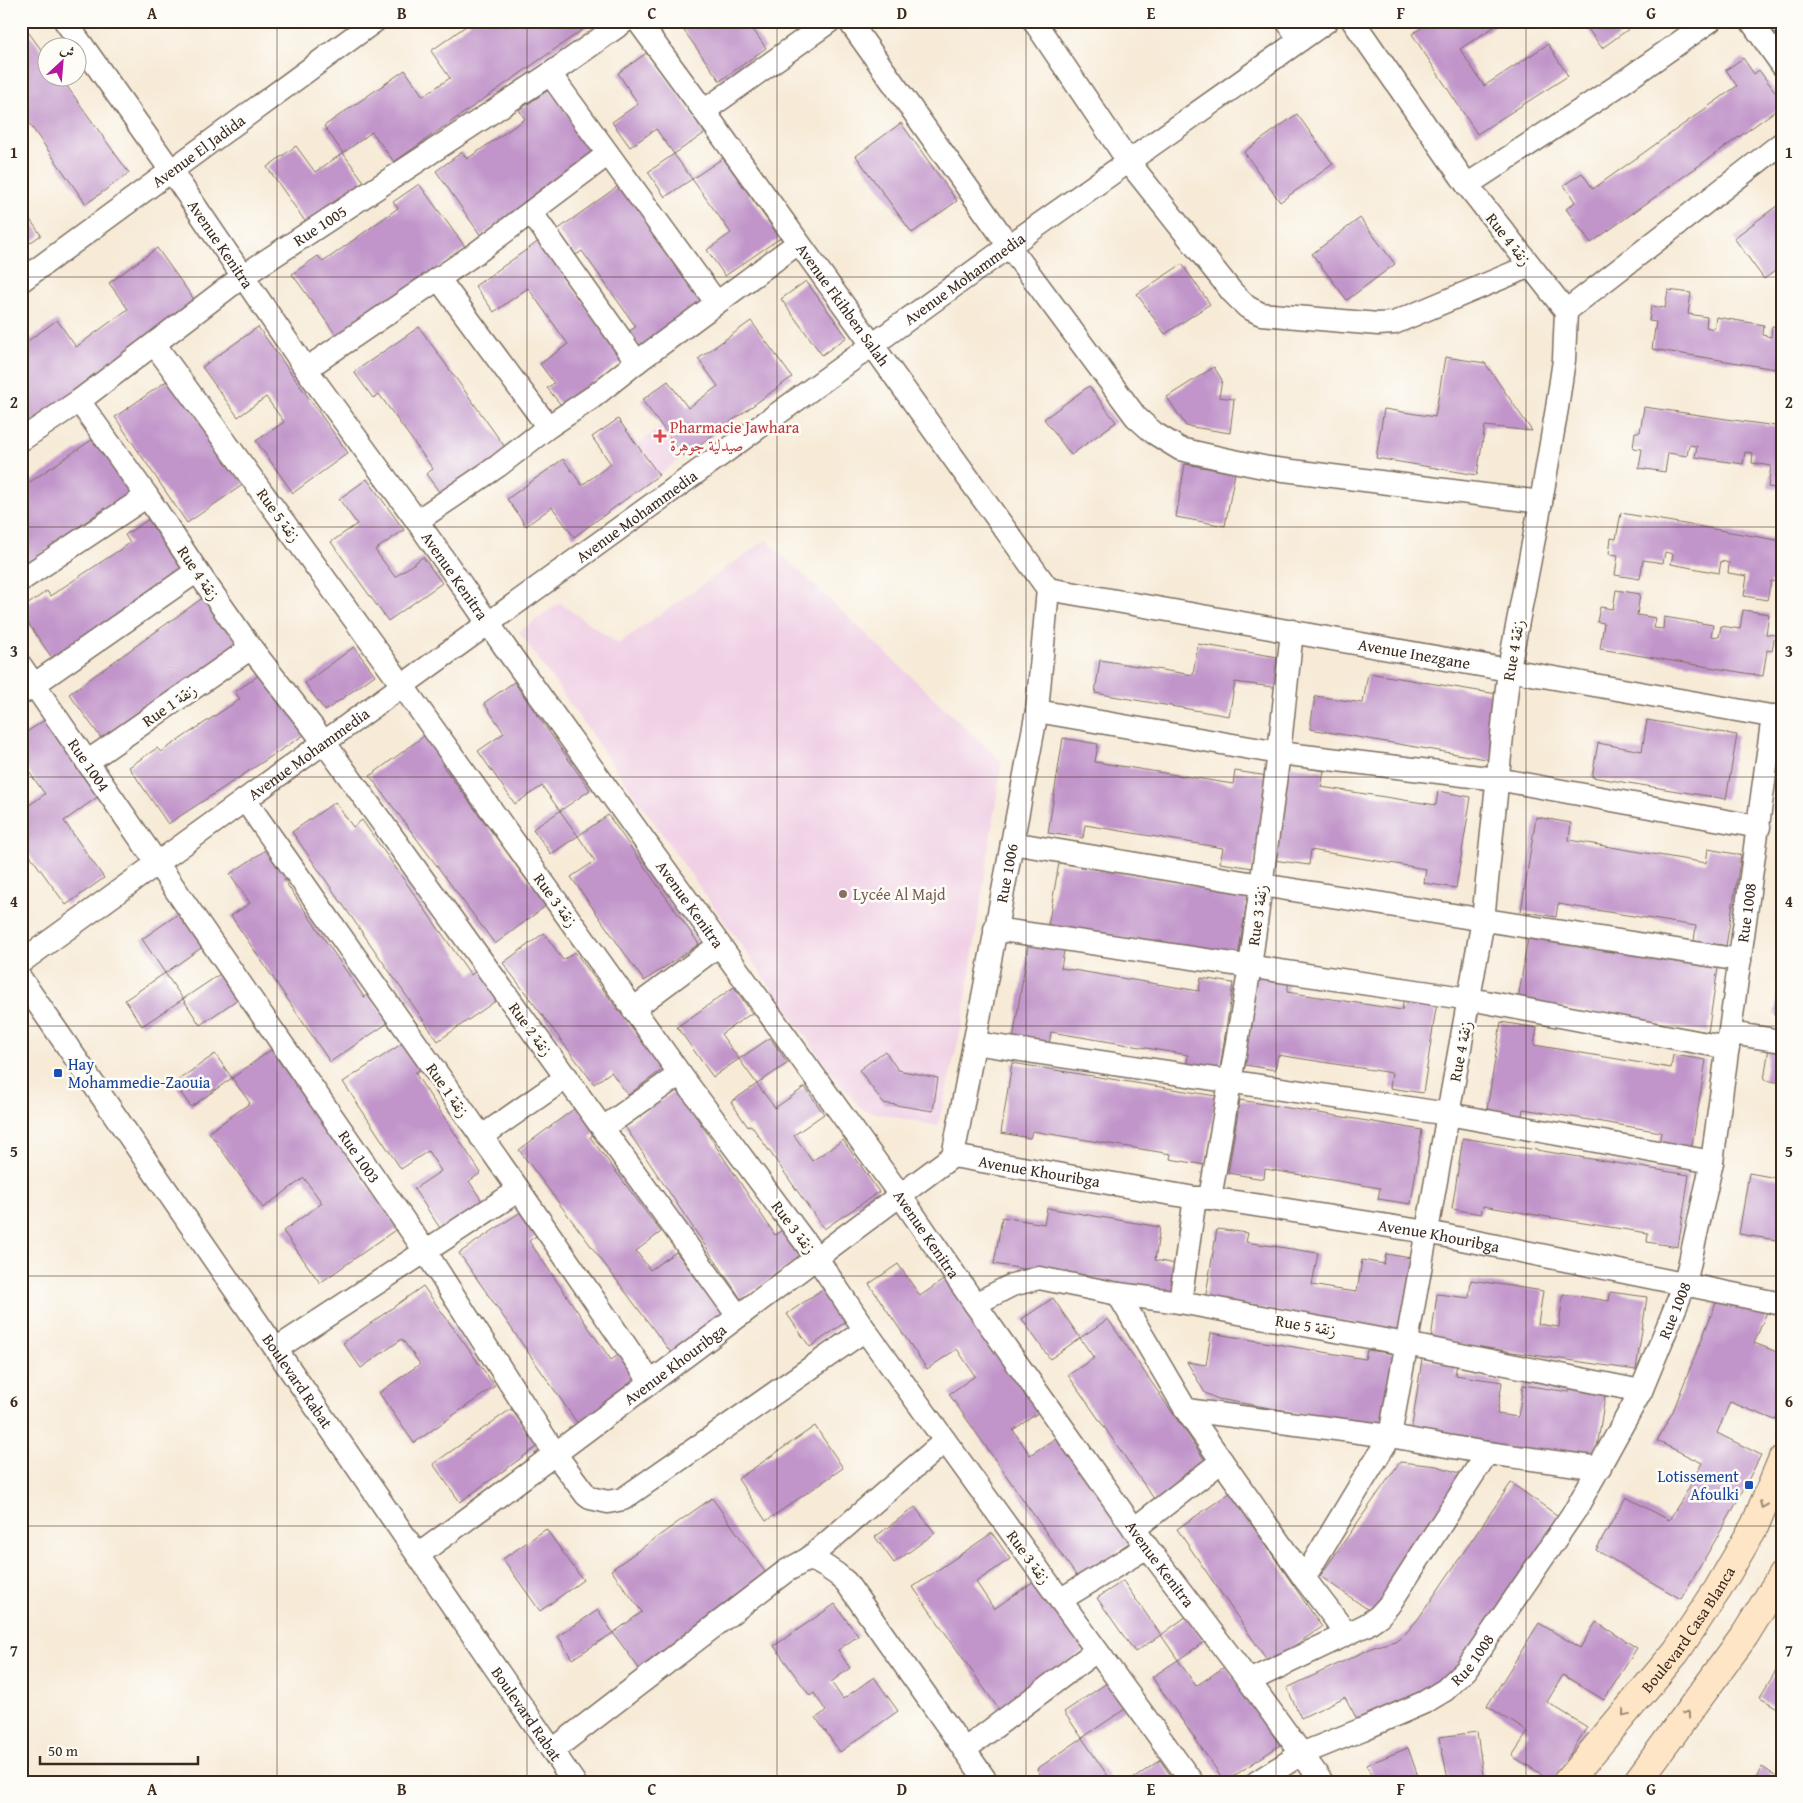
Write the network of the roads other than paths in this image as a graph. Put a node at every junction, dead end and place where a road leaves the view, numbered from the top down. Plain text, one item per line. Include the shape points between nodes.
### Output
1 (65, 21) edge
2 (375, 21) edge
3 (625, 21) edge
4 (638, 21) edge
5 (830, 21) edge
6 (849, 21) edge
7 (1034, 21) edge
8 (1287, 21) edge
9 (1327, 21) edge
10 (1353, 21) edge
11 (1710, 21) edge
12 (1751, 21) edge
13 (1300, 40) junction
14 (1782, 65) edge
15 (550, 74) junction
16 (704, 111) junction
17 (1782, 143) edge
18 (608, 154) junction
19 (1128, 161) junction
20 (172, 172) junction
21 (1467, 185) junction
22 (531, 212) junction
23 (798, 243) junction
24 (1009, 246) junction
25 (1530, 266) junction
26 (243, 276) junction
27 (438, 278) junction
28 (21, 281) edge
29 (716, 302) junction
30 (1566, 311) junction
31 (873, 344) junction
32 (155, 345) junction
33 (637, 362) junction
34 (306, 369) junction
35 (79, 401) junction
36 (548, 427) junction
37 (21, 440) edge
38 (147, 496) junction
39 (1541, 502) junction
40 (417, 521) junction
41 (197, 571) junction
42 (21, 580) edge
43 (1048, 589) junction
44 (489, 623) junction
45 (1292, 631) junction
46 (252, 648) junction
47 (21, 666) edge
48 (1509, 668) junction
49 (402, 685) junction
50 (27, 690) edge
51 (1037, 711) junction
52 (1778, 717) edge
53 (324, 742) junction
54 (1279, 753) junction
55 (88, 762) junction
56 (1497, 779) junction
57 (245, 800) junction
58 (1759, 827) junction
59 (1012, 843) junction
60 (156, 864) junction
61 (1261, 885) junction
62 (1483, 920) junction
63 (996, 930) junction
64 (719, 945) junction
65 (1740, 960) junction
66 (21, 962) edge
67 (1250, 967) junction
68 (21, 979) edge
69 (1470, 999) junction
70 (633, 1008) junction
71 (1729, 1040) junction
72 (1782, 1041) edge
73 (974, 1043) junction
74 (680, 1074) junction
75 (567, 1077) junction
76 (1231, 1082) junction
77 (1448, 1114) junction
78 (603, 1128) junction
79 (481, 1137) junction
80 (953, 1156) junction
81 (1712, 1162) junction
82 (519, 1190) junction
83 (900, 1195) junction
84 (1203, 1198) junction
85 (1427, 1232) junction
86 (425, 1251) junction
87 (816, 1257) junction
88 (1686, 1284) junction
89 (1118, 1294) junction
90 (1180, 1302) junction
91 (975, 1304) junction
92 (1782, 1304) edge
93 (738, 1316) junction
94 (864, 1330) junction
95 (1406, 1344) junction
96 (276, 1349) junction
97 (650, 1381) junction
98 (1641, 1391) junction
99 (1186, 1410) junction
100 (1390, 1436) junction
101 (945, 1441) junction
102 (1488, 1453) junction
103 (556, 1455) junction
104 (1782, 1460) edge
105 (1222, 1461) junction
106 (1600, 1468) junction
107 (1134, 1529) junction
108 (1147, 1547) junction
109 (418, 1555) junction
110 (808, 1559) junction
111 (1782, 1575) edge
112 (1304, 1578) junction
113 (1060, 1600) junction
114 (1346, 1633) junction
115 (1096, 1651) junction
116 (1249, 1681) junction
117 (553, 1750) junction
118 (964, 1750) junction
119 (1301, 1754) junction
120 (1189, 1779) edge
121 (574, 1782) edge
122 (987, 1782) edge
123 (1258, 1782) edge
124 (1322, 1782) edge
125 (1567, 1782) edge
126 (1637, 1782) edge

1 - 20 street, Avenue Kenitra
2 - 20 street, Avenue El Jadida
3 - 15 street, Rue 1005
4 - 16 street, Avenue Fkihben Salah
5 - 16 street
6 - 24 street
7 - 19 street
8 - 13 street
9 - 13 street, Avenue Mohammedia
10 - 21 street, Rue 4 زنقة
11 - 21 street
12 - 14 street
13 - 19 street, Avenue Mohammedia
15 - 18 street
15 - 26 street, Rue 1005
16 - 23 street, Avenue Fkihben Salah
17 - 30 street
18 - 22 street
18 - 29 street
19 - 24 street, Avenue Mohammedia
19 - 25 street via 1232,292 1247,307 1261,314 1394,323
20 - 26 street, Avenue Kenitra
20 - 28 street, Avenue El Jadida
21 - 25 street, Rue 4 زنقة
22 - 27 street
22 - 33 street
23 - 29 street
23 - 31 street, Avenue Fkihben Salah
24 - 31 street, Avenue Mohammedia
24 - 39 street via 1136,417 1180,449 1268,468
25 - 30 street, Rue 4 زنقة
26 - 32 street, Rue 1005
26 - 34 street, Avenue Kenitra
27 - 34 street
27 - 36 street
29 - 33 street
30 - 39 street, Rue 4 زنقة via 1564,360
31 - 43 street, Avenue Fkihben Salah
31 - 44 street, Avenue Mohammedia
32 - 35 street, Rue 1005
32 - 49 street, Rue 5 زنقة
33 - 36 street
34 - 40 street, Avenue Kenitra
35 - 37 street, Rue 1005
35 - 38 street, Rue 4 زنقة
36 - 40 street via 498,466
38 - 41 street, Rue 4 زنقة
38 - 42 street
39 - 48 street, Rue 4 زنقة
40 - 44 street, Avenue Kenitra
41 - 46 street, Rue 4 زنقة
41 - 50 street
43 - 45 street, Avenue Inezgane
43 - 51 street, Rue 1006
44 - 49 street, Avenue Mohammedia
44 - 64 street, Avenue Kenitra
45 - 48 street, Avenue Inezgane
45 - 54 street, Rue 3 زنقة
46 - 53 street, Rue 4 زنقة
46 - 55 street, Rue 1 زنقة
47 - 50 street, Rue 1004
48 - 52 street, Avenue Inezgane
48 - 56 street, Rue 4 زنقة
49 - 53 street, Avenue Mohammedia
49 - 70 street, Rue 3 زنقة
50 - 55 street, Rue 1004
51 - 54 street
51 - 59 street, Rue 1006
52 - 58 street, Rue 1008
53 - 57 street, Avenue Mohammedia
53 - 75 street, Rue 2 زنقة
54 - 56 street
54 - 61 street, Rue 3 زنقة
55 - 60 street, Rue 1004
56 - 58 street
56 - 62 street, Rue 4 زنقة
57 - 60 street, Avenue Mohammedia
57 - 79 street, Rue 1 زنقة
58 - 65 street, Rue 1008
59 - 61 street
59 - 63 street, Rue 1006
60 - 66 street, Avenue Mohammedia
60 - 86 street, Rue 1003
61 - 62 street
61 - 67 street, Rue 3 زنقة
62 - 65 street
62 - 69 street, Rue 4 زنقة
63 - 67 street
63 - 73 street, Rue 1006
64 - 70 street
64 - 83 street, Avenue Kenitra
65 - 71 street, Rue 1008
67 - 69 street
67 - 76 street, Rue 3 زنقة
68 - 96 street, Boulevard Rabat
69 - 71 street
69 - 77 street, Rue 4 زنقة
70 - 74 street, Rue 3 زنقة
71 - 72 street
71 - 81 street, Rue 1008
73 - 76 street
73 - 80 street, Rue 1006
74 - 78 street
74 - 87 street, Rue 3 زنقة
75 - 78 street, Rue 2 زنقة
75 - 79 street
76 - 77 street
76 - 84 street, Rue 3 زنقة
77 - 81 street
77 - 85 street, Rue 4 زنقة
78 - 93 street, Rue 2 زنقة
79 - 82 street, Rue 1 زنقة
80 - 83 street, Avenue Khouribga
80 - 84 street, Avenue Khouribga
81 - 88 street, Rue 1008
82 - 86 street
82 - 97 street, Rue 1 زنقة
83 - 87 street, Avenue Khouribga
83 - 91 street, Avenue Kenitra
84 - 85 street, Avenue Khouribga
84 - 90 street, Rue 3 زنقة
85 - 88 street, Avenue Khouribga
85 - 95 street, Rue 4 زنقة
86 - 96 street
86 - 103 street, Rue 1003
87 - 93 street, Avenue Khouribga
87 - 94 street, Rue 3 زنقة
88 - 92 street, Avenue Khouribga
88 - 98 street, Rue 1008
89 - 90 street, Rue 5 زنقة
89 - 91 street, Rue 5 زنقة via 1038,1278 1012,1285
89 - 99 street
90 - 95 street, Rue 5 زنقة
91 - 107 street, Avenue Kenitra
93 - 97 street, Avenue Khouribga
94 - 101 street, Rue 3 زنقة
94 - 103 street, Rue 1003 via 623,1499 608,1502 590,1498
95 - 98 street, Rue 5 زنقة
95 - 100 street, Rue 4 زنقة
96 - 109 street, Boulevard Rabat
97 - 103 street, Avenue Khouribga
98 - 106 street, Rue 1008
99 - 100 street
99 - 105 street
100 - 102 street
100 - 112 street
101 - 110 street
101 - 113 street, Rue 3 زنقة
102 - 106 street
102 - 114 street via 1389,1605 1379,1616
103 - 109 street, Avenue Khouribga
104 -> 125 main road, Boulevard Casa Blanca via 1755,1525 1676,1652
105 - 107 street
105 - 112 street
106 - 119 street, Rue 1008 via 1576,1509 1466,1670 1445,1690 1425,1702
107 - 108 street, Avenue Kenitra
108 - 113 street
108 - 116 street, Avenue Kenitra
109 - 117 street, Boulevard Rabat
110 - 117 street via 786,1571
110 - 118 street via 819,1562 846,1582
126 -> 111 main road via 1745,1635
112 - 114 street
113 - 115 street, Rue 3 زنقة
114 - 116 street
115 - 118 street
115 - 120 street, Rue 3 زنقة
116 - 119 street, Avenue Kenitra
117 - 121 street, Boulevard Rabat
118 - 122 street
119 - 123 street
119 - 124 street, Avenue Kenitra

